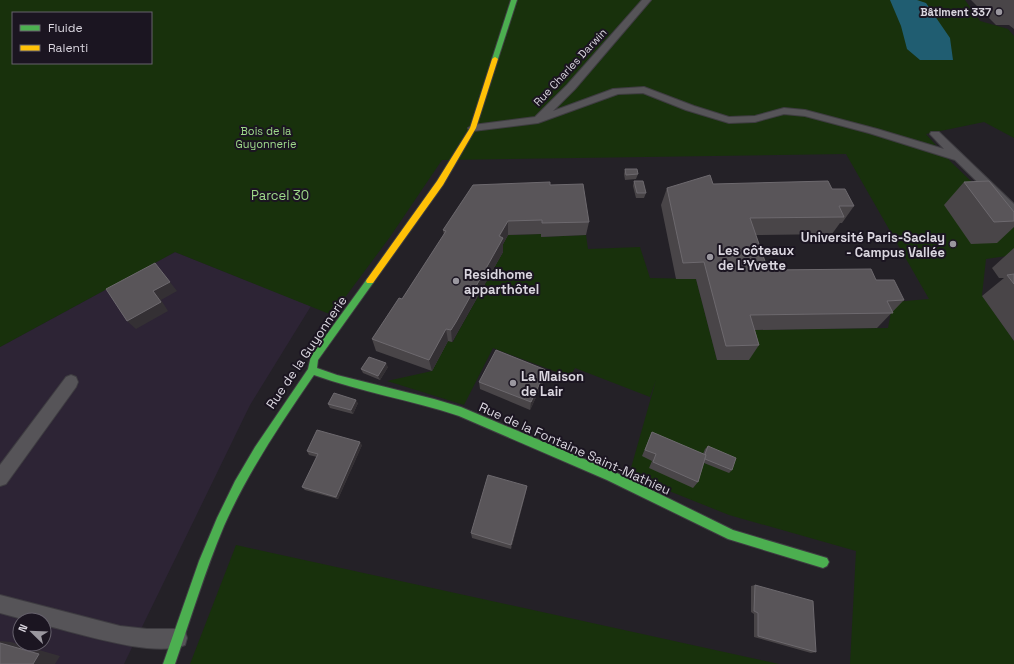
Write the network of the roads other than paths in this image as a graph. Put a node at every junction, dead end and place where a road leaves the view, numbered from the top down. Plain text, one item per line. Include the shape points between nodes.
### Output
1 (514, 0) edge
2 (647, 0) edge
3 (538, 120) junction
4 (473, 128) junction
5 (935, 134) dead end
6 (958, 157) junction
7 (1014, 211) edge
8 (312, 370) junction
9 (71, 382) dead end
10 (0, 478) edge
11 (823, 562) dead end
12 (0, 604) edge
13 (178, 638) junction
14 (169, 664) edge

1 - 4 street, Rue de la Guyonnerie
2 - 3 lane, Rue Charles Darwin via 571,87
3 - 4 lane, Rue Charles Darwin
3 - 6 lane via 616,91 644,90 729,120 755,119 784,111 805,113
4 - 8 street, Rue de la Guyonnerie via 440,183 314,359
5 - 6 lane
6 - 7 lane
8 - 11 street, Rue de la Fontaine Saint-Mathieu via 461,412 611,476 732,535
8 - 13 street, Rue de la Guyonnerie via 274,424 239,484 207,554
9 - 10 lane
12 - 13 lane via 120,636
13 - 14 street, Rue de la Guyonnerie

